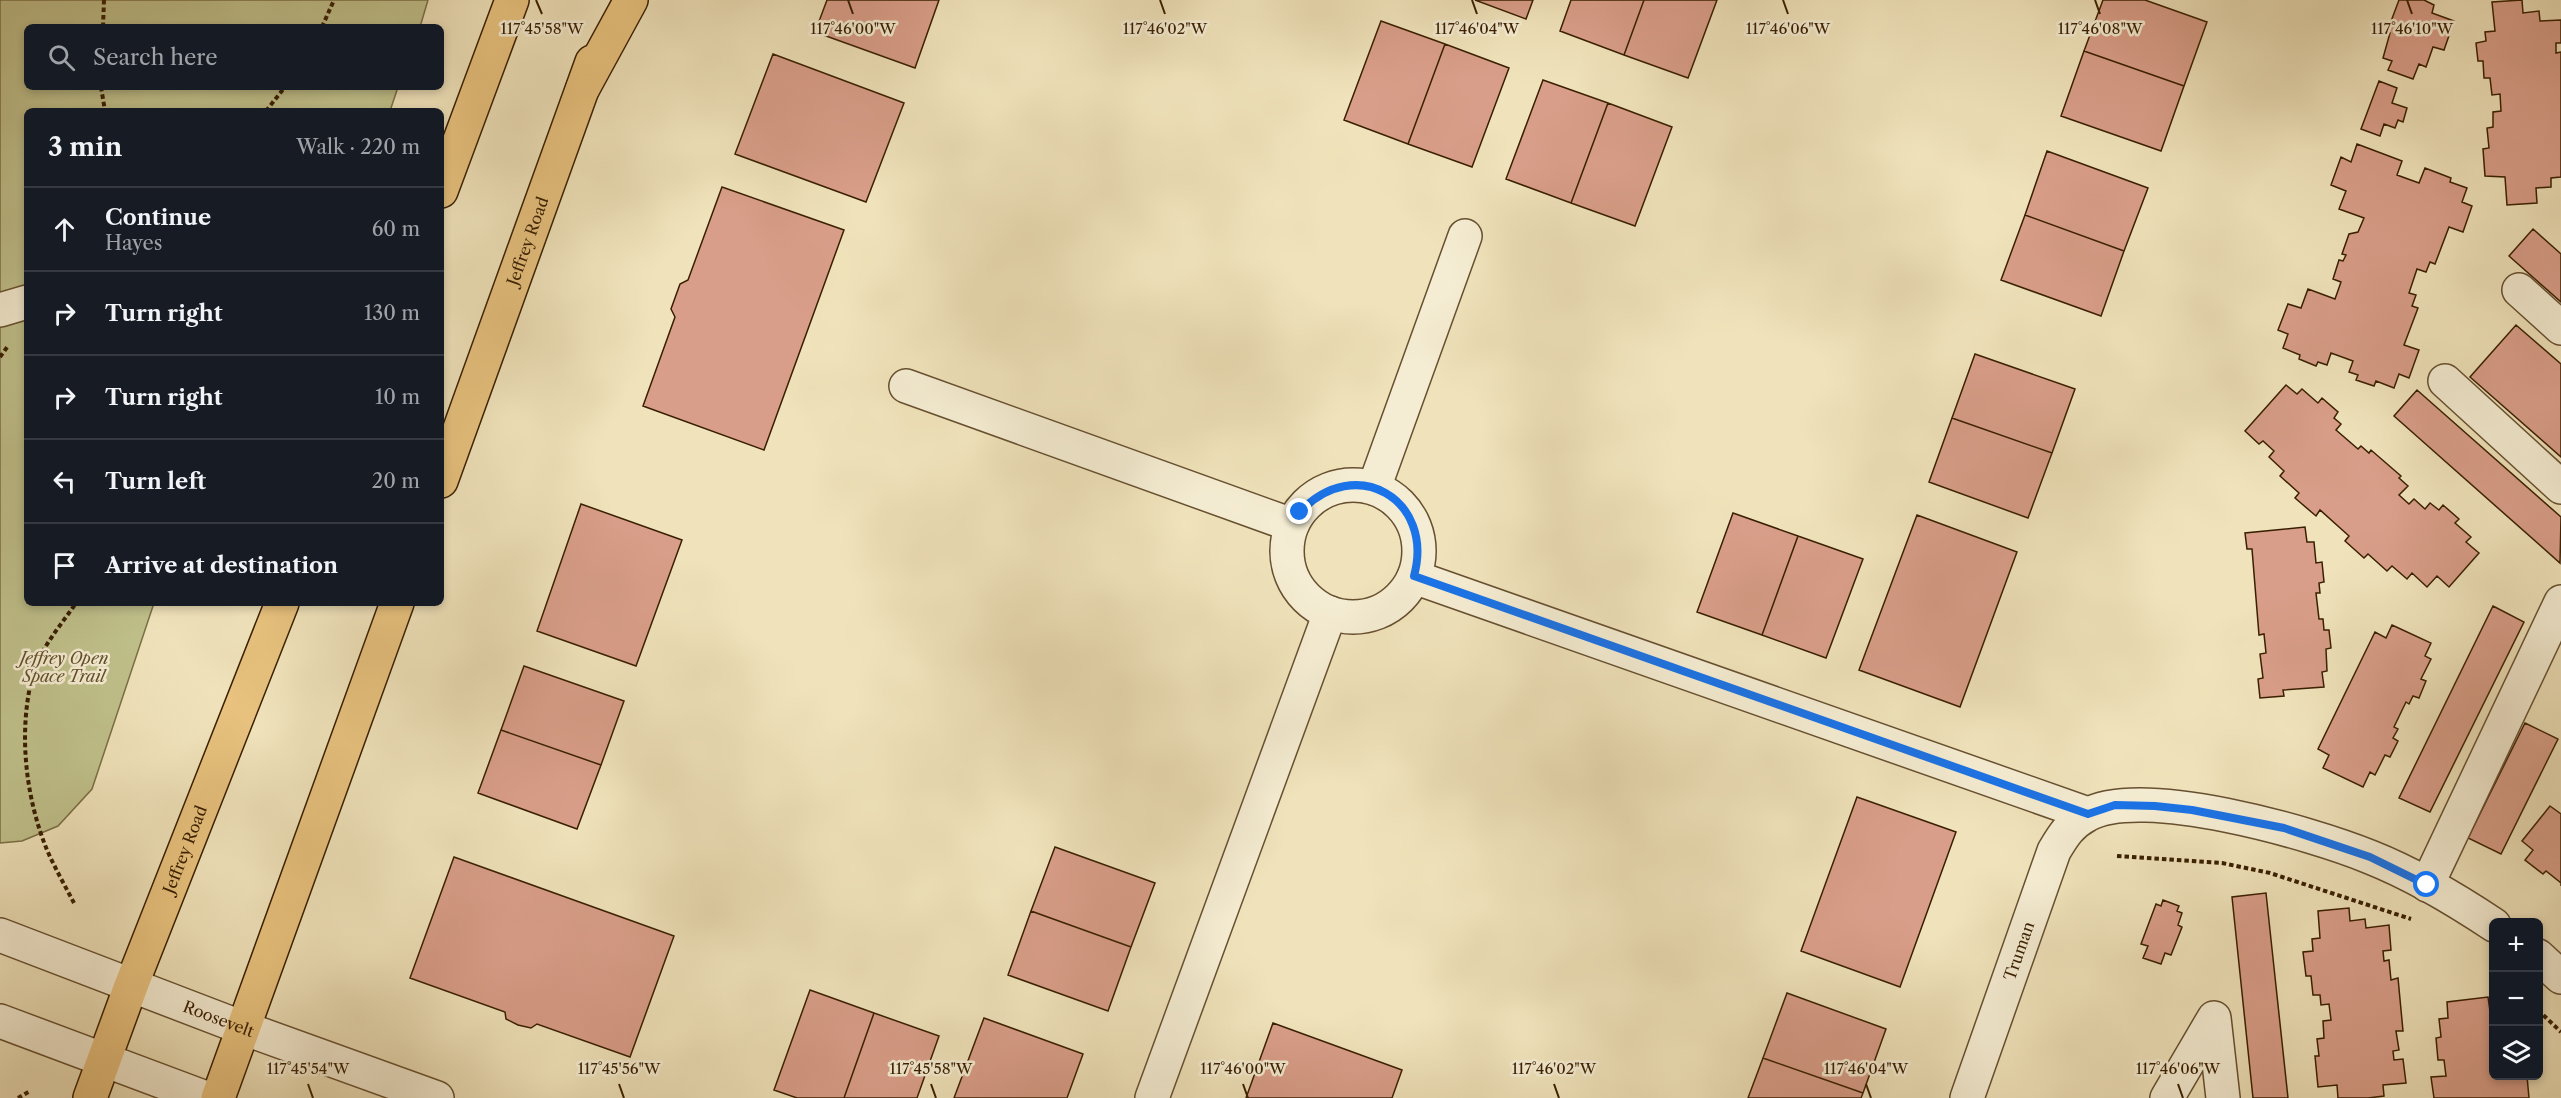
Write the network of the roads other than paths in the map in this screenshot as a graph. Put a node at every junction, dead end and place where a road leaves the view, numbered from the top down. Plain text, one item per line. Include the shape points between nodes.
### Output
1 (512, 0) edge
2 (615, 0) edge
3 (631, 0) edge
4 (583, 88) junction
5 (444, 183) edge
6 (1466, 236) dead end
7 (2519, 290) dead end
8 (24, 303) edge
9 (0, 310) edge
10 (2561, 328) edge
11 (2445, 381) dead end
12 (906, 386) dead end
13 (444, 473) edge
14 (2561, 487) edge
15 (1374, 488) junction
16 (1292, 525) junction
17 (1414, 576) junction
18 (2561, 602) edge
19 (281, 606) edge
20 (396, 606) edge
21 (1330, 613) junction
22 (2088, 814) junction
23 (2427, 885) junction
24 (2489, 922) edge
25 (0, 936) edge
26 (2543, 961) edge
27 (2561, 977) edge
28 (130, 986) junction
29 (0, 1021) edge
30 (243, 1028) junction
31 (104, 1059) junction
32 (90, 1098) edge
33 (206, 1098) edge
34 (218, 1098) edge
35 (437, 1098) edge
36 (1152, 1098) edge
37 (1967, 1098) edge
38 (2167, 1098) edge
39 (2223, 1098) edge

1 - 5 main road
2 - 4 main road, Jeffrey Road
3 - 4 main road
4 - 13 main road, Jeffrey Road
6 - 15 street
7 - 10 street
8 - 9 street
11 - 14 street
12 - 16 street
15 - 16 street via 1358,484 1326,491 1312,499
15 - 17 street via 1390,496 1414,522 1419,559
16 - 21 street via 1287,543 1292,578 1301,593
17 - 21 street via 1394,603 1380,611 1363,616
17 - 22 street
18 - 23 street
19 - 28 main road, Jeffrey Road
20 - 30 main road
21 - 36 street
22 - 23 street via 2115,805 2155,806 2284,828 2370,857
22 - 37 street, Truman via 2068,828 2054,851
23 - 24 street
25 - 28 street, Roosevelt
26 - 27 street
28 - 30 street, Roosevelt
28 - 31 main road, Jeffrey Road
29 - 31 street
30 - 34 main road
30 - 35 street, Roosevelt
31 - 32 main road, Jeffrey Road
31 - 33 street
38 - 39 street via 2214,1018

